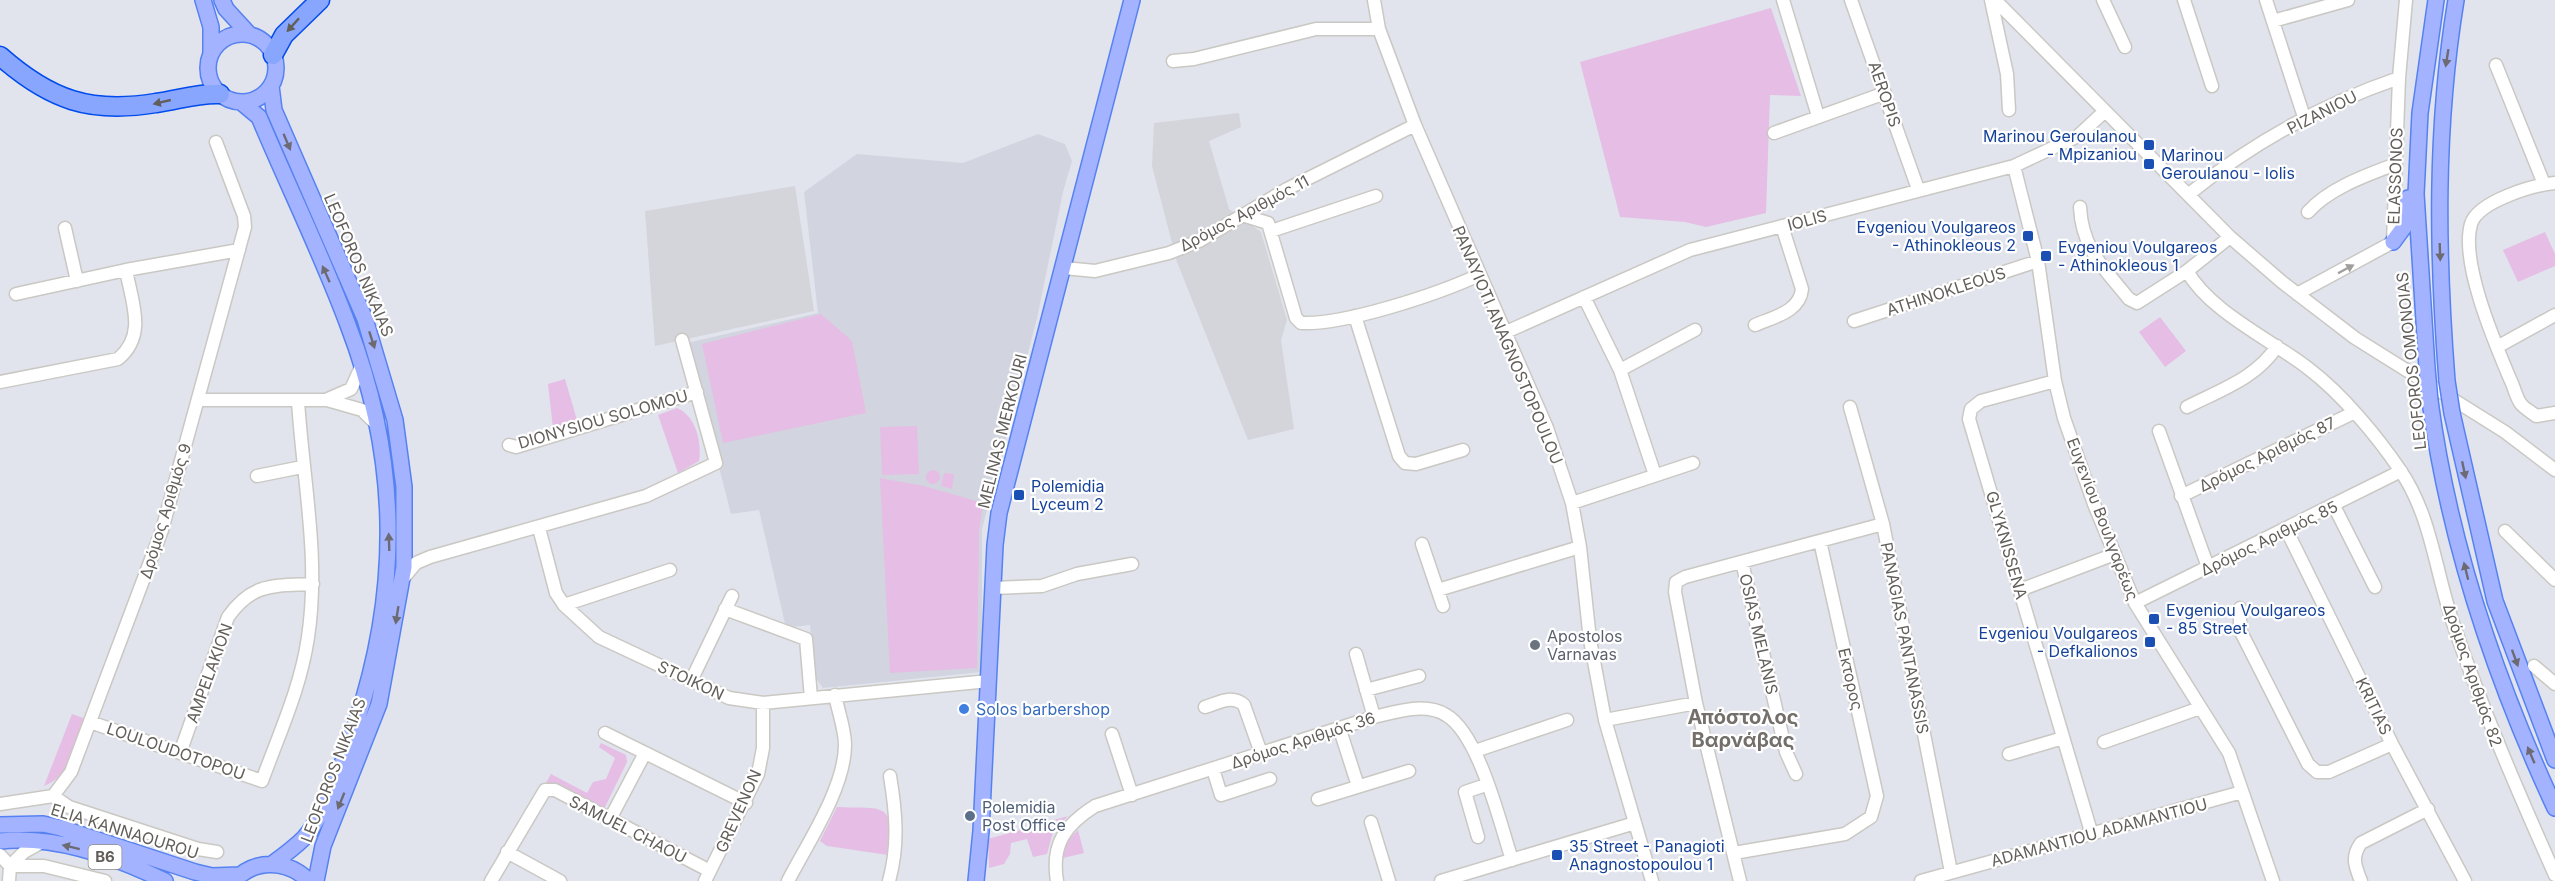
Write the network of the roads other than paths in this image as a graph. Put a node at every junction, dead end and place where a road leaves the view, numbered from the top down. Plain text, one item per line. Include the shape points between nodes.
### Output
1 (203, 0) edge
2 (222, 0) edge
3 (320, 0) edge
4 (1132, 0) edge
5 (1374, 0) edge
6 (1783, 0) edge
7 (1851, 0) edge
8 (1993, 0) edge
9 (2103, 0) edge
10 (2184, 0) edge
11 (2266, 0) edge
12 (2348, 0) edge
13 (2406, 0) edge
14 (2436, 0) edge
15 (2456, 0) edge
16 (2273, 21) junction
17 (1380, 29) junction
18 (249, 34) junction
19 (2125, 47) dead end
20 (211, 52) junction
21 (273, 55) junction
22 (0, 56) edge
23 (1173, 61) dead end
24 (2496, 65) dead end
25 (2399, 78) junction
26 (271, 86) junction
27 (2212, 86) dead end
28 (1885, 93) junction
29 (220, 94) junction
30 (241, 102) junction
31 (2009, 110) dead end
32 (2105, 111) junction
33 (1818, 116) junction
34 (2306, 120) junction
35 (1415, 125) junction
36 (1774, 133) dead end
37 (216, 142) dead end
38 (2418, 148) junction
39 (2396, 164) junction
40 (2014, 166) junction
41 (2549, 183) edge
42 (1918, 189) junction
43 (2189, 194) junction
44 (1376, 196) dead end
45 (2080, 207) dead end
46 (2308, 212) dead end
47 (1242, 215) junction
48 (1782, 226) junction
49 (65, 228) dead end
50 (1271, 231) junction
51 (2230, 237) junction
52 (2393, 242) junction
53 (238, 250) junction
54 (2037, 261) junction
55 (1064, 268) junction
56 (126, 270) junction
57 (2187, 271) junction
58 (1479, 275) junction
59 (77, 281) junction
60 (16, 294) dead end
61 (2297, 294) junction
62 (1584, 297) junction
63 (2555, 315) edge
64 (1355, 316) junction
65 (1854, 321) dead end
66 (1755, 325) dead end
67 (1695, 330) dead end
68 (1506, 332) junction
69 (682, 340) dead end
70 (2277, 346) junction
71 (2497, 347) junction
72 (362, 367) junction
73 (1620, 370) junction
74 (2055, 381) junction
75 (0, 382) edge
76 (697, 392) junction
77 (198, 400) junction
78 (298, 400) junction
79 (327, 400) junction
80 (1850, 407) dead end
81 (2187, 407) dead end
82 (2353, 413) junction
83 (2555, 413) edge
84 (378, 426) junction
85 (2159, 430) dead end
86 (509, 445) dead end
87 (1463, 450) dead end
88 (1693, 463) dead end
89 (302, 467) junction
90 (2555, 470) edge
91 (2401, 471) junction
92 (1655, 475) junction
93 (257, 476) dead end
94 (2181, 496) junction
95 (1572, 503) junction
96 (2334, 506) junction
97 (1883, 524) junction
98 (539, 528) junction
99 (2286, 529) junction
100 (2505, 531) dead end
101 (1820, 541) junction
102 (1422, 544) dead end
103 (405, 545) junction
104 (1580, 547) junction
105 (2115, 554) junction
106 (430, 557) junction
107 (1742, 562) junction
108 (1132, 564) dead end
109 (2208, 567) junction
110 (670, 570) dead end
111 (402, 580) junction
112 (2555, 580) edge
113 (313, 584) junction
114 (2374, 587) dead end
115 (993, 588) junction
116 (1438, 590) junction
117 (2020, 590) junction
118 (732, 596) dead end
119 (2136, 603) junction
120 (564, 605) junction
121 (1443, 606) dead end
122 (2240, 608) dead end
123 (725, 609) junction
124 (1356, 654) dead end
125 (2534, 666) dead end
126 (1419, 676) dead end
127 (691, 681) junction
128 (988, 681) junction
129 (2555, 684) edge
130 (1366, 690) junction
131 (835, 695) junction
132 (811, 698) junction
133 (763, 703) junction
134 (1696, 703) junction
135 (1205, 707) dead end
136 (2200, 708) junction
137 (1374, 717) junction
138 (1567, 720) dead end
139 (1605, 720) junction
140 (90, 722) junction
141 (1340, 730) junction
142 (605, 733) dead end
143 (1112, 734) dead end
144 (2063, 738) junction
145 (2104, 742) dead end
146 (2392, 744) junction
147 (1475, 751) junction
148 (180, 753) junction
149 (645, 753) junction
150 (1261, 753) junction
151 (2009, 754) dead end
152 (2555, 760) edge
153 (1213, 770) junction
154 (1408, 771) dead end
155 (1796, 774) dead end
156 (890, 776) dead end
157 (1270, 779) dead end
158 (1486, 785) junction
159 (1358, 786) junction
160 (2242, 792) junction
161 (1132, 795) junction
162 (53, 796) junction
163 (1318, 799) dead end
164 (746, 803) junction
165 (0, 804) edge
166 (69, 807) junction
167 (2555, 808) edge
168 (2428, 809) junction
169 (610, 819) junction
170 (1371, 822) dead end
171 (1635, 823) junction
172 (0, 825) edge
173 (61, 828) junction
174 (2092, 835) junction
175 (1478, 837) dead end
176 (0, 841) edge
177 (42, 842) junction
178 (217, 852) dead end
179 (507, 852) junction
180 (1734, 853) junction
181 (0, 855) edge
182 (1512, 860) junction
183 (272, 864) junction
184 (10, 866) junction
185 (1951, 872) junction
186 (2555, 875) edge
187 (708, 876) edge
188 (237, 878) edge
189 (98, 880) edge
190 (9, 881) edge
191 (165, 881) edge
192 (309, 881) edge
193 (316, 881) edge
194 (491, 881) edge
195 (560, 881) edge
196 (788, 881) edge
197 (889, 881) edge
198 (976, 881) edge
199 (1057, 881) edge
200 (1389, 881) edge
201 (1441, 881) edge
202 (1652, 881) edge
203 (1740, 881) edge
204 (1921, 881) edge
205 (2273, 881) edge
206 (2361, 881) edge
207 (2465, 881) edge

1 - 20 main road via 211,27
2 - 18 main road
3 -> 21 highway via 284,35
4 - 55 main road, MELINAS MERKOURI
5 - 17 street, PANAYIOTI ANAGNOSTOPOULOU
6 - 33 street
7 - 28 street, AEROPIS
8 - 31 street via 2007,74
8 - 32 street
9 - 19 street
10 - 27 street
11 - 16 street
12 - 16 street
13 - 25 street, ELASSONOS
14 - 38 main road, LEOFOROS OMONOIAS
15 -> 152 main road, LEOFOROS OMONOIAS, bridge via 2445,66 2439,144 2441,303 2447,381 2495,601
16 - 34 street
17 - 23 street via 1316,29
17 - 35 street, PANAYIOTI ANAGNOSTOPOULOU
18 - 20 main road via 227,37
18 - 21 main road via 267,45
20 - 29 main road via 208,75
21 - 26 main road via 276,65
29 -> 22 highway via 186,96 127,108 90,107 32,83
24 - 41 street
25 - 34 street, PIZANIOU via 2369,88
25 - 39 street, ELASSONOS
26 - 30 main road via 263,95
26 -> 103 main road, LEOFOROS NIKAIAS via 274,110 365,320 385,381 404,487
28 - 33 street
28 - 42 street, AEROPIS
29 - 30 main road
72 -> 30 main road, LEOFOROS NIKAIAS via 348,324 259,117
32 - 40 street, IOLIS via 2078,136
32 - 43 street
33 - 36 street
34 - 43 street, PIZANIOU via 2261,142
35 - 47 street, Δρόμος Αριθμός 11
35 - 58 street, PANAYIOTI ANAGNOSTOPOULOU
37 - 53 street, Δρόμος Αριθμός 9 via 244,216
38 - 52 main road via 2412,165 2407,217
167 -> 38 main road, LEOFOROS OMONOIAS, bridge via 2489,648 2454,526 2435,439 2417,239
39 - 46 street via 2324,198
39 - 52 street, ELASSONOS
40 - 42 street, IOLIS
40 - 54 street, Ευγενίου Βουλγαρέως
41 - 71 street via 2486,204 2471,222 2470,249 2478,291
42 - 48 street, IOLIS
43 - 51 street
44 - 50 street
45 - 57 street via 2081,227 2089,249 2129,299 2137,303
47 - 50 street via 1264,220
47 - 55 street, Δρόμος Αριθμός 11 via 1199,241 1169,253 1095,271
48 - 62 street, IOLIS via 1690,250
48 - 66 street via 1802,289 1801,299 1794,308
49 - 59 street
50 - 64 street via 1296,318 1301,323
51 - 57 street
51 - 61 street
61 -> 52 street, ELASSONOS
53 - 56 street
53 - 77 street, Δρόμος Αριθμός 9
54 - 65 street, ATHINOKLEOUS
54 - 74 street, Ευγενίου Βουλγαρέως
55 - 115 main road, MELINAS MERKOURI via 999,513
56 - 59 street
56 - 75 street via 137,333 131,348 118,359
57 - 70 street, Δρόμος Αριθμός 82 via 2207,299
58 - 64 street via 1452,288
58 - 68 street, PANAYIOTI ANAGNOSTOPOULOU
59 - 60 street
61 - 90 street via 2355,338 2505,432
62 - 68 street, IOLIS
62 - 73 street
63 - 71 street
64 - 87 street via 1405,463 1416,464
67 - 73 street
68 - 95 street, PANAYIOTI ANAGNOSTOPOULOU
69 - 76 street
70 - 81 street via 2255,372
70 - 82 street, Δρόμος Αριθμός 82 via 2311,371
71 - 83 street via 2521,404 2536,416
72 - 79 street via 351,389
72 - 84 main road, LEOFOROS NIKAIAS
73 - 92 street
74 - 105 street, Ευγενίου Βουλγαρέως via 2071,439
74 - 117 street, GLYKNISSENA via 1981,401 1971,409 1970,419
76 - 86 street, DIONYSIOU SOLOMOU via 516,447
76 - 98 street via 716,463 646,496
77 - 78 street
77 - 140 street, Δρόμος Αριθμός 9 via 162,530
78 - 79 street
78 - 89 street
79 - 84 street via 362,410
80 - 97 street, PANAGIAS PANTANASSIS
82 - 91 street, Δρόμος Αριθμός 82
82 - 94 street, Δρόμος Αριθμός 87
183 -> 84 main road, LEOFOROS NIKAIAS via 303,838 317,819 351,739 380,640 389,564 387,484
85 - 94 street
88 - 92 street
89 - 93 street
89 - 113 street via 312,530
91 - 96 street, Δρόμος Αριθμός 85
91 - 186 street, Δρόμος Αριθμός 82 via 2428,527 2452,620 2501,754
92 - 95 street
94 - 109 street
95 - 104 street, PANAYIOTI ANAGNOSTOPOULOU
96 - 99 street, Δρόμος Αριθμός 85
96 - 114 street
97 - 101 street
97 - 185 street, PANAGIAS PANTANASSIS
98 - 106 street
98 - 120 street, STOIKON via 556,593
99 - 109 street, Δρόμος Αριθμός 85
99 - 146 street, KRITIAS
100 - 112 street
101 - 107 street
101 - 180 street, Εκτορος via 1877,796 1871,817 1845,834
102 - 116 street
103 - 106 street via 417,555
103 - 111 main road, LEOFOROS NIKAIAS
104 - 116 street
104 - 139 street, PANAYIOTI ANAGNOSTOPOULOU via 1590,640
105 - 117 street
105 - 119 street, Ευγενίου Βουλγαρέως
106 - 111 street via 416,563
107 - 134 street via 1677,582 1675,592
107 - 155 street, OSIAS MELANIS via 1786,752
108 - 115 street via 1077,574 1042,586
109 - 119 street, Δρόμος Αριθμός 85
110 - 120 street
111 -> 193 main road, LEOFOROS NIKAIAS via 379,704 323,846
113 - 148 street, AMPELAKION via 264,586 241,599 228,617
113 - 148 street, LOULOUDOTOPOU via 308,638 297,687 262,781
115 - 128 main road, MELINAS MERKOURI
116 - 121 street
117 - 144 street, GLYKNISSENA
118 - 123 street
119 - 136 street, Ευγενίου Βουλγαρέως
120 - 127 street, STOIKON via 599,637
122 - 146 street via 2240,630 2308,764 2317,772 2329,771
123 - 127 street
123 - 132 street via 806,639
124 - 130 street
125 - 129 street
126 - 130 street
127 - 133 street, STOIKON via 729,698
128 - 131 street, STOIKON
128 - 198 main road, MELINAS MERKOURI
130 - 137 street
131 - 132 street, STOIKON
131 - 196 street via 845,744 843,767
132 - 133 street, STOIKON
133 - 164 street, GREVENON via 763,748
134 - 139 street
134 - 180 street
135 - 150 street via 1238,699 1244,705
136 - 145 street
136 - 160 street, Ευγενίου Βουλγαρέως via 2229,753
137 - 141 street, Δρόμος Αριθμός 36
137 - 147 street, Δρόμος Αριθμός 36 via 1414,709 1446,714 1462,729
138 - 147 street
139 - 171 street, PANAYIOTI ANAGNOSTOPOULOU
140 - 148 street, LOULOUDOTOPOU
140 - 162 street, Δρόμος Αριθμός 9 via 70,772
141 - 150 street, Δρόμος Αριθμός 36
141 - 159 street
142 - 149 street
143 - 161 street
144 - 151 street
144 - 174 street, GLYKNISSENA
146 - 168 street, KRITIAS
147 - 158 street, Δρόμος Αριθμός 36
149 - 164 street
149 - 169 street
150 - 153 street, Δρόμος Αριθμός 36
153 - 157 street via 1221,795
153 - 161 street, Δρόμος Αριθμός 36
154 - 159 street
156 - 197 street via 897,831
158 - 175 street via 1465,792
158 - 182 street, Δρόμος Αριθμός 36
159 - 163 street
160 - 174 street, ADAMANTIOU ADAMANTIOU
160 - 205 street, Ευγενίου Βουλγαρέως
161 - 199 street, Δρόμος Αριθμός 36 via 1095,806 1075,819 1060,839 1054,865
162 - 165 street
162 - 166 street
164 - 187 street, GREVENON
166 - 173 street
166 - 178 street
168 - 206 street via 2361,843 2354,853 2354,864
168 - 207 street, KRITIAS
169 - 179 street, SAMUEL CHAOU via 555,790 545,790
169 - 187 street, SAMUEL CHAOU
170 - 200 street
171 - 182 street
171 - 202 street, PANAYIOTI ANAGNOSTOPOULOU
172 - 173 main road, ELIA KANNAOUROU / B6 via 43,824
173 - 188 main road, ELIA KANNAOUROU / B6 via 195,872
174 - 185 street, ADAMANTIOU ADAMANTIOU
176 - 177 main road, ELIA KANNAOUROU / B6
177 - 184 street
191 -> 177 main road, ELIA KANNAOUROU / B6 via 87,851
179 - 194 street
179 - 195 street
180 - 203 street
181 - 184 street
182 - 201 street
183 - 188 main road, B6 via 255,867
183 - 192 main road via 298,871
184 - 189 street via 44,866
184 - 190 street
185 - 204 street, ADAMANTIOU ADAMANTIOU

